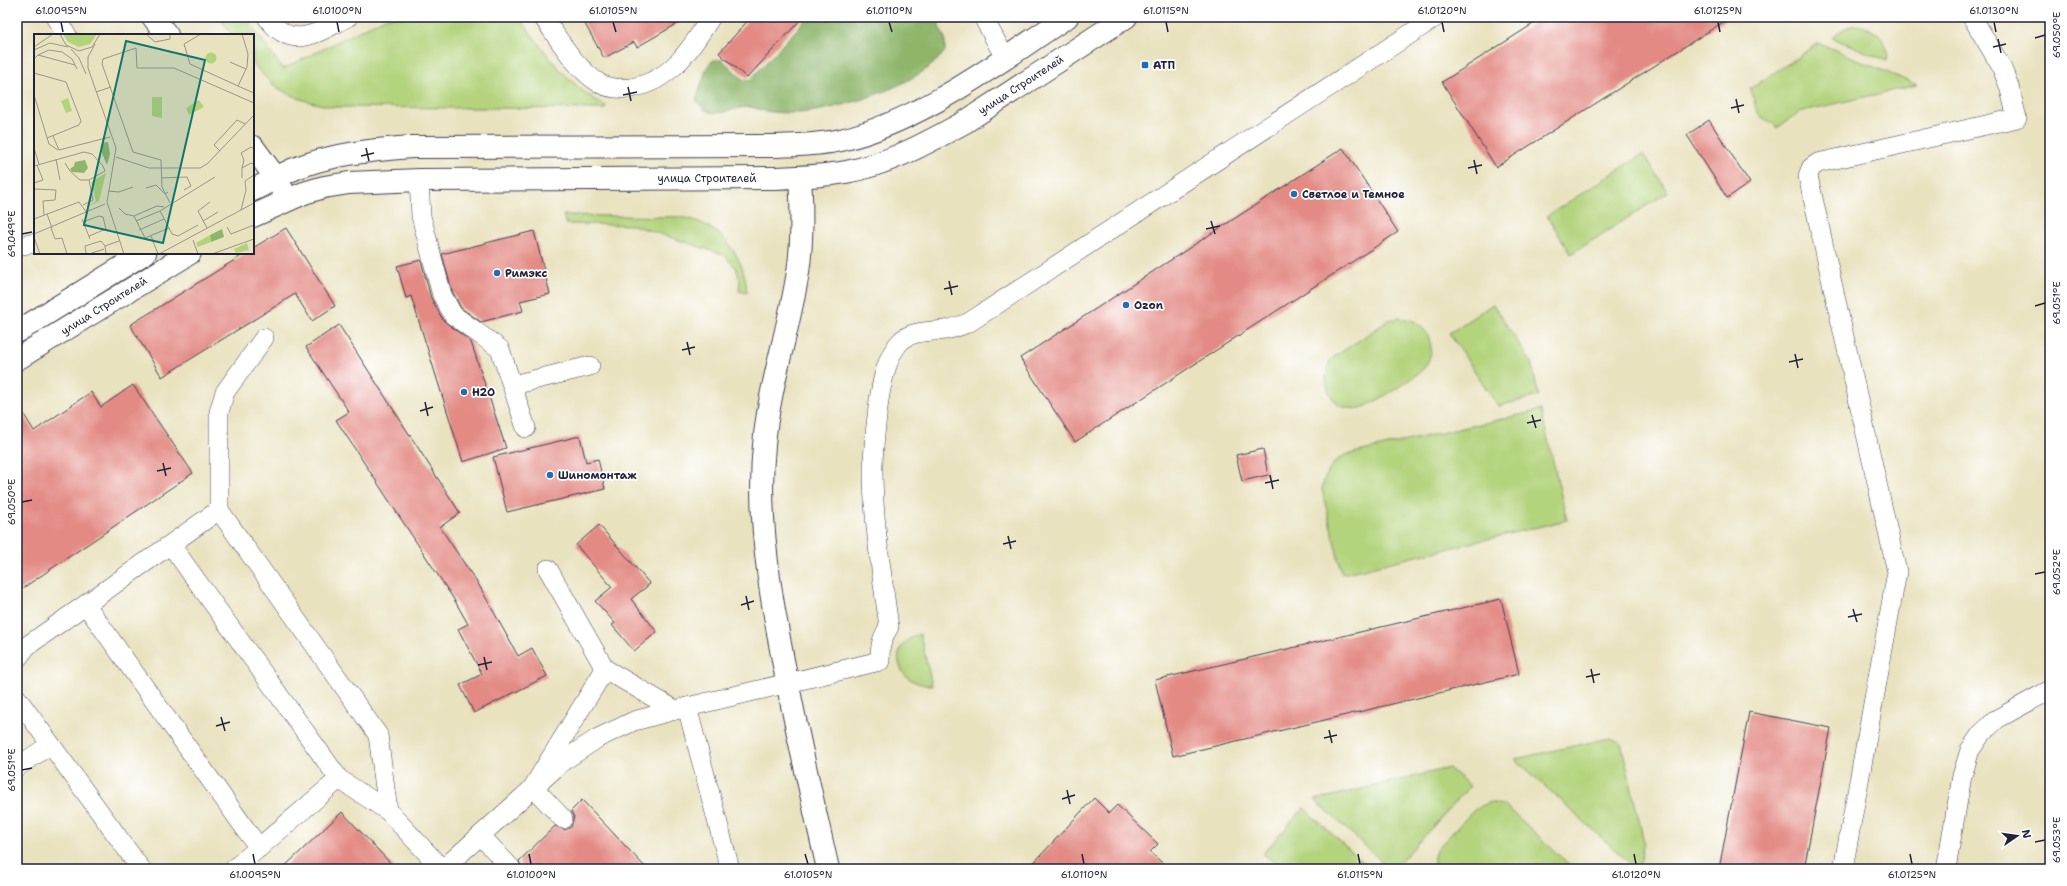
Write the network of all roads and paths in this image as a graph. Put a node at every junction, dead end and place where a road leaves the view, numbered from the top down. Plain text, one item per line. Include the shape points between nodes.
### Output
1 (54, 17) edge
2 (153, 17) edge
3 (267, 17) edge
4 (348, 17) edge
5 (543, 17) edge
6 (711, 17) edge
7 (983, 17) edge
8 (1067, 17) edge
9 (1126, 17) edge
10 (1436, 17) edge
11 (1972, 17) edge
12 (66, 34) edge
13 (166, 34) edge
14 (1005, 58) junction
15 (799, 145) junction
16 (254, 148) edge
17 (800, 177) junction
18 (276, 178) junction
19 (419, 180) junction
20 (254, 189) edge
21 (288, 199) junction
22 (254, 216) edge
23 (34, 243) edge
24 (17, 246) edge
25 (143, 254) edge
26 (188, 254) edge
27 (17, 332) edge
28 (264, 338) dead end
29 (17, 359) edge
30 (590, 366) dead end
31 (513, 385) junction
32 (526, 428) dead end
33 (219, 510) junction
34 (171, 545) junction
35 (548, 569) dead end
36 (86, 605) junction
37 (17, 659) edge
38 (605, 669) junction
39 (786, 683) junction
40 (2050, 690) edge
41 (17, 698) edge
42 (681, 708) junction
43 (50, 745) junction
44 (17, 767) edge
45 (339, 779) junction
46 (533, 786) junction
47 (388, 811) junction
48 (563, 819) dead end
49 (481, 836) junction
50 (259, 848) junction
51 (511, 868) dead end
52 (141, 869) edge
53 (234, 869) edge
54 (442, 869) edge
55 (730, 869) edge
56 (828, 869) edge
57 (1843, 869) edge
58 (1946, 869) edge

1 - 12 lane
2 - 13 main road
3 - 4 lane via 283,33 295,38 307,37
5 - 6 lane via 565,49 598,82 610,88 624,89 653,82 668,73 684,56
7 - 14 lane
8 - 14 main road
9 - 17 main road, улица Строителей via 937,138 880,163 848,172
10 - 39 lane via 968,323 945,330 926,331 902,340 894,351 885,373 873,459 876,525 889,627 881,642 880,661
11 - 57 lane via 2001,66 2017,118 1818,163 1811,168 1808,176 1897,572
14 - 15 main road via 928,106 895,122 840,140
15 - 17 main road
15 - 18 main road via 411,147 340,156 313,163
16 - 18 main road
17 - 19 main road, улица Строителей
17 - 39 main road via 803,230 798,273 770,401 763,452 762,496 766,552
18 - 20 main road
18 - 21 main road
19 - 21 main road, улица Строителей via 349,182 324,186
19 - 31 lane via 421,216 442,295 453,315 500,349
21 - 22 main road, улица Строителей
23 - 24 lane
25 - 27 main road
26 - 29 main road, улица Строителей
28 - 33 lane via 225,392 219,412
30 - 31 lane
31 - 32 lane
33 - 34 lane
33 - 47 lane via 378,735
34 - 36 lane
34 - 45 lane
35 - 38 lane
36 - 37 lane via 27,646
36 - 50 lane
38 - 42 lane
38 - 46 lane
39 - 42 lane
39 - 56 main road
40 - 58 lane via 1997,719 1981,734 1970,750 1962,776
41 - 43 lane
42 - 46 lane via 634,721 598,738 563,761
42 - 55 lane
43 - 44 lane
43 - 52 lane
45 - 47 lane
45 - 50 lane
46 - 48 lane
46 - 49 lane
47 - 54 lane
49 - 51 lane
49 - 54 lane
50 - 53 lane

